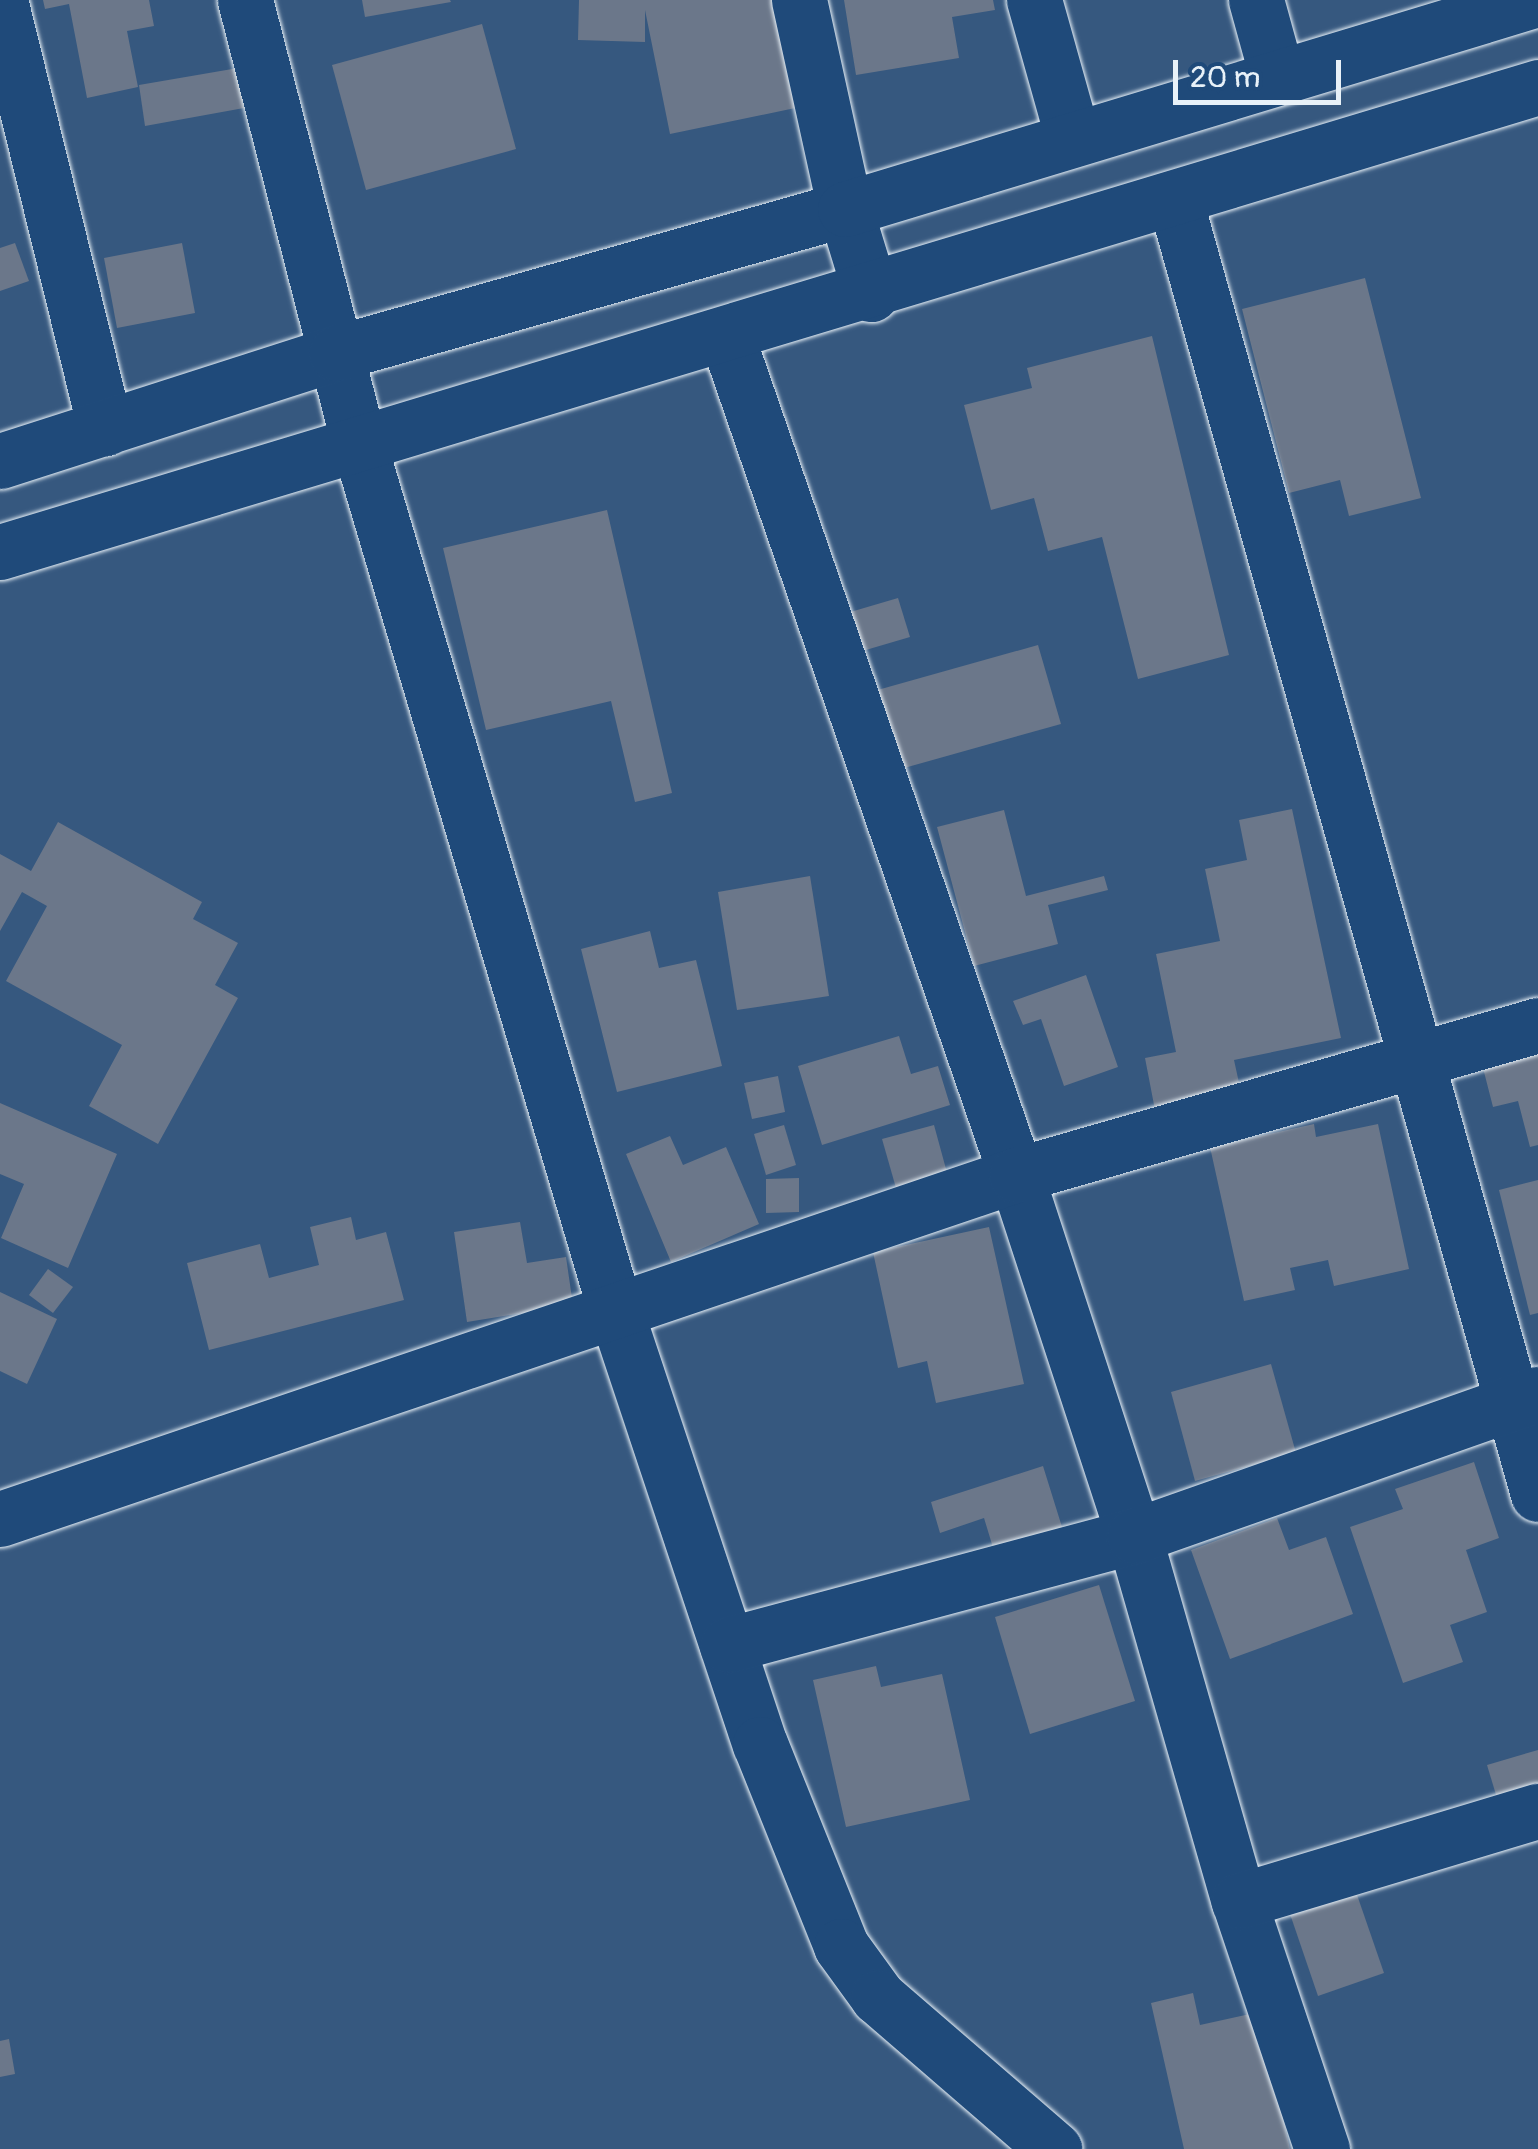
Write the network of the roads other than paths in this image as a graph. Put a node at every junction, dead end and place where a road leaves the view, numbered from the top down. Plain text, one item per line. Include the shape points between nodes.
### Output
1 (0, 0) edge
2 (245, 0) edge
3 (799, 0) edge
4 (1034, 0) edge
5 (1256, 0) edge
6 (1534, 0) edge
7 (1441, 12) edge
8 (1276, 76) junction
9 (1538, 86) edge
10 (1073, 139) junction
11 (1174, 200) junction
12 (845, 209) junction
13 (871, 294) junction
14 (727, 337) junction
15 (336, 353) junction
16 (105, 428) junction
17 (359, 444) junction
18 (0, 461) edge
19 (0, 552) edge
20 (1538, 1025) edge
21 (1414, 1058) junction
22 (1016, 1175) junction
23 (616, 1312) junction
24 (1525, 1398) edge
25 (1538, 1494) edge
26 (0, 1519) edge
27 (1134, 1536) junction
28 (727, 1645) junction
29 (1538, 1812) edge
30 (1238, 1900) junction
31 (1054, 2149) edge
32 (1322, 2149) edge

1 - 16 street
2 - 15 street
3 - 12 street
4 - 10 street
5 - 8 street
6 - 7 street
7 - 8 street
8 - 10 street
9 - 11 street
10 - 12 street
11 - 13 street
11 - 21 street
12 - 13 street
12 - 15 street
13 - 14 street
14 - 17 street
14 - 22 street
15 - 16 street
15 - 17 street
16 - 18 street
17 - 19 street
17 - 23 street
20 - 21 street
21 - 22 street
21 - 24 street
22 - 23 street
22 - 27 street
23 - 26 street
23 - 28 street
24 - 25 street
24 - 27 street
27 - 28 street
27 - 30 street
28 - 31 street via 841,1946 878,1997
29 - 30 street
30 - 32 street

